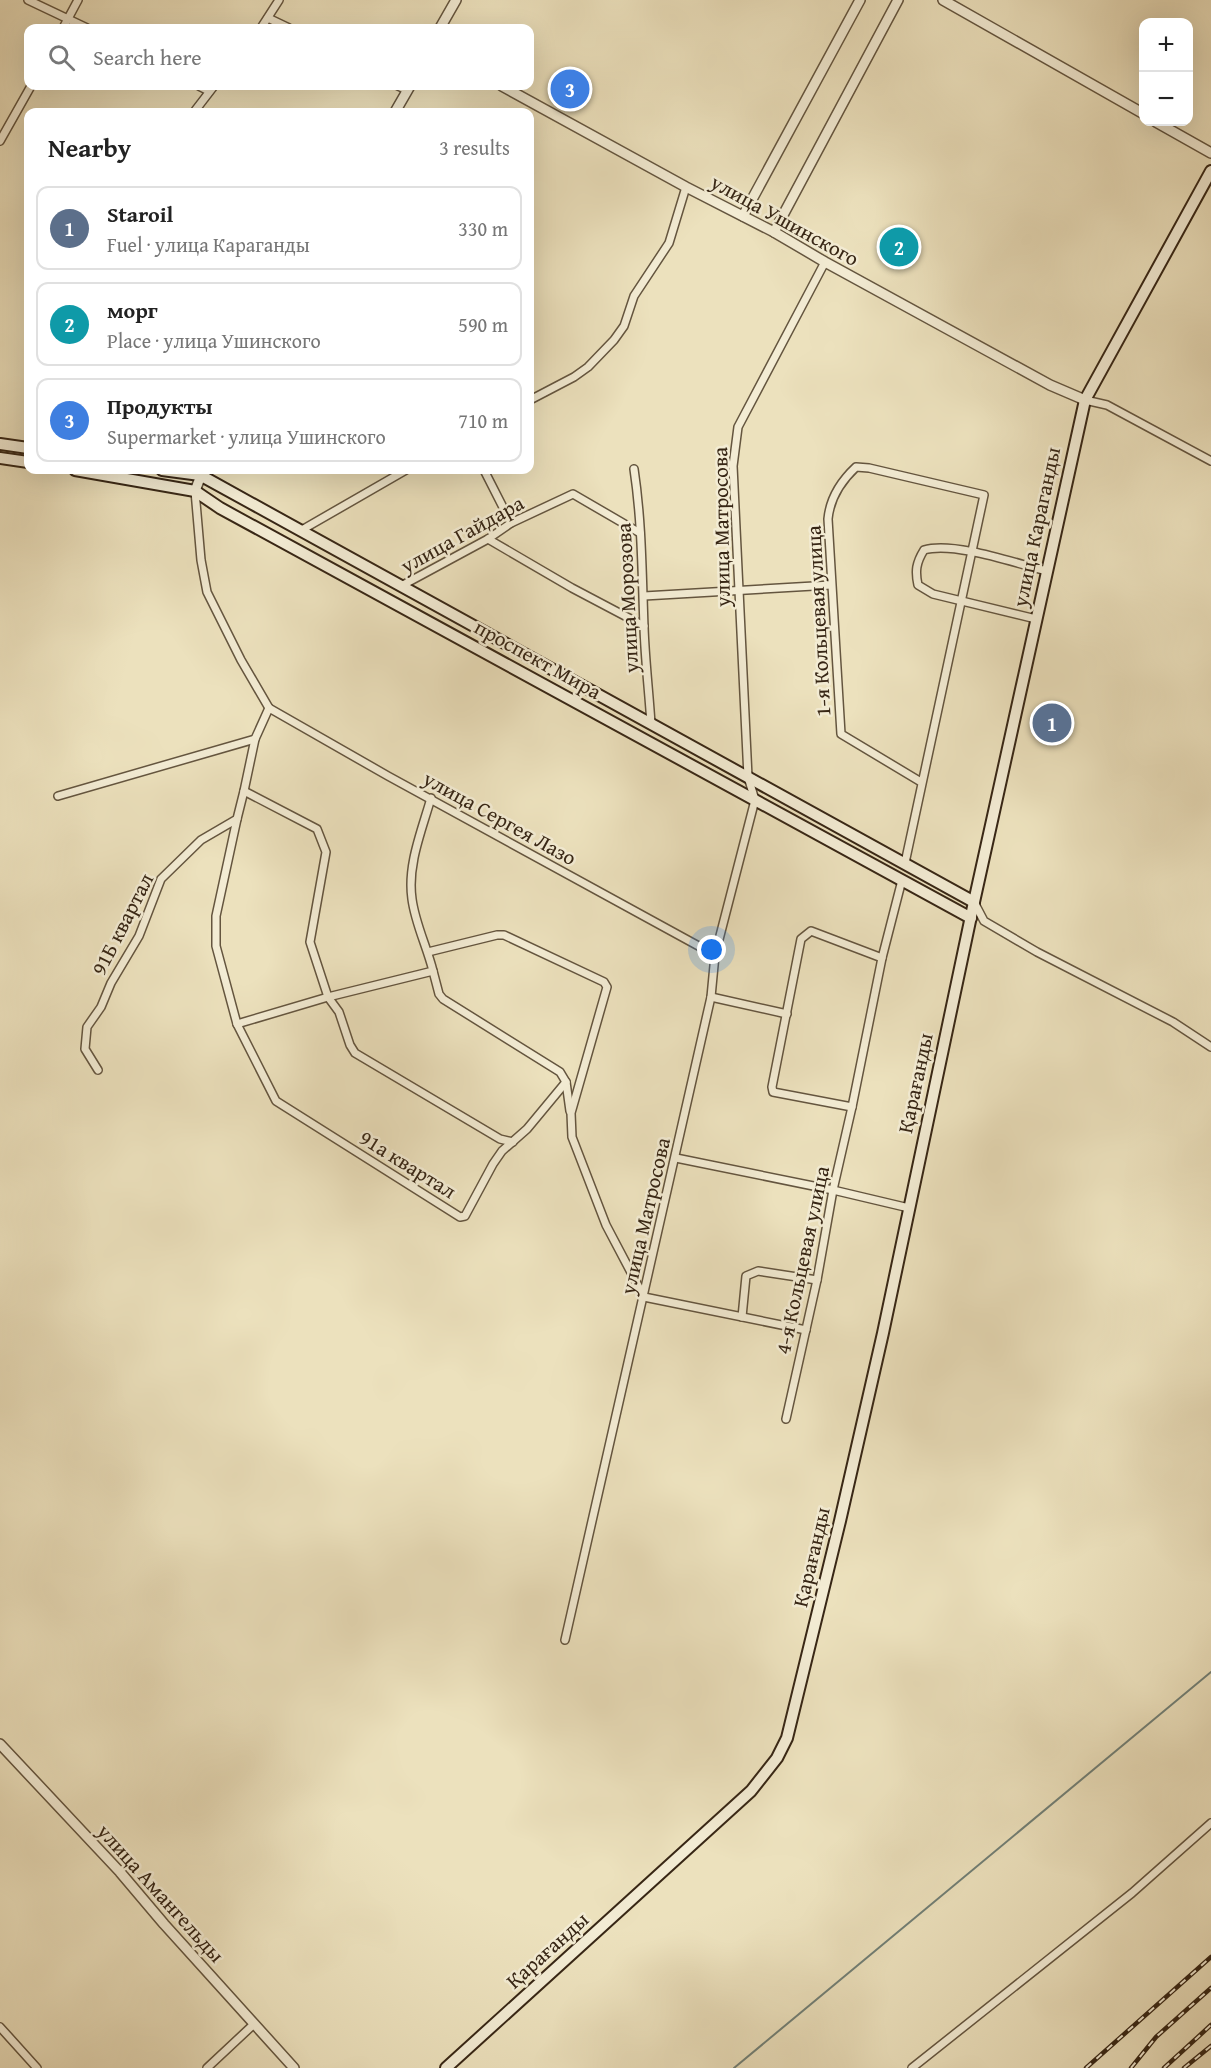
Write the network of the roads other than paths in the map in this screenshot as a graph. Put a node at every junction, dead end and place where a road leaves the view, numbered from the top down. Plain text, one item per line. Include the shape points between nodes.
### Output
1 (28, 0) edge
2 (78, 0) edge
3 (279, 0) edge
4 (456, 0) edge
5 (860, 0) edge
6 (897, 0) edge
7 (944, 0) edge
8 (268, 18) junction
9 (68, 19) junction
10 (65, 24) edge
11 (79, 24) edge
12 (264, 24) edge
13 (281, 24) edge
14 (442, 24) edge
15 (29, 90) edge
16 (210, 90) edge
17 (404, 90) edge
18 (509, 90) edge
19 (197, 108) edge
20 (397, 108) edge
21 (1139, 112) edge
22 (1163, 126) edge
23 (0, 141) edge
24 (1211, 153) edge
25 (1211, 171) edge
26 (686, 187) junction
27 (743, 216) junction
28 (774, 232) junction
29 (825, 262) junction
30 (534, 398) edge
31 (1084, 400) junction
32 (0, 444) edge
33 (24, 447) edge
34 (0, 458) edge
35 (24, 461) edge
36 (1211, 461) edge
37 (634, 469) dead end
38 (98, 474) edge
39 (200, 474) edge
40 (204, 474) edge
41 (399, 474) edge
42 (486, 474) edge
43 (195, 491) junction
44 (511, 523) junction
45 (300, 531) junction
46 (640, 533) junction
47 (488, 539) junction
48 (971, 552) junction
49 (1046, 571) junction
50 (831, 585) junction
51 (400, 587) junction
52 (737, 591) junction
53 (644, 596) junction
54 (960, 600) junction
55 (1036, 619) junction
56 (644, 626) junction
57 (269, 708) junction
58 (651, 724) junction
59 (255, 739) junction
60 (748, 777) junction
61 (921, 782) junction
62 (244, 791) junction
63 (58, 796) dead end
64 (431, 798) junction
65 (755, 800) junction
66 (237, 819) junction
67 (905, 863) junction
68 (902, 880) junction
69 (974, 902) junction
70 (971, 918) junction
71 (984, 921) junction
72 (428, 952) junction
73 (715, 955) junction
74 (882, 958) junction
75 (432, 971) junction
76 (328, 997) junction
77 (711, 997) junction
78 (787, 1014) junction
79 (237, 1024) junction
80 (1211, 1047) edge
81 (98, 1070) dead end
82 (566, 1082) junction
83 (852, 1107) junction
84 (571, 1113) junction
85 (513, 1142) junction
86 (676, 1158) junction
87 (833, 1190) junction
88 (909, 1208) junction
89 (817, 1280) junction
90 (644, 1297) junction
91 (742, 1317) junction
92 (806, 1330) junction
93 (786, 1419) dead end
94 (565, 1640) dead end
95 (0, 1744) edge
96 (1211, 1823) edge
97 (254, 2024) junction
98 (0, 2027) edge
99 (37, 2068) edge
100 (207, 2068) edge
101 (294, 2068) edge
102 (446, 2068) edge
103 (912, 2068) edge

1 - 9 street
2 - 9 street
3 - 8 street
4 - 14 street
5 - 27 street
6 - 28 street
7 - 21 street
8 - 12 street
8 - 13 street
9 - 10 street
9 - 11 street
15 - 23 street
16 - 19 street
17 - 20 street
18 - 26 street, улица Ушинского
22 - 24 street
25 - 31 main road, улица Караганды
26 - 27 street, улица Ушинского
26 - 30 street via 669,243 634,296 615,340 581,372
27 - 28 street, улица Ушинского
28 - 29 street, улица Ушинского
29 - 31 street, улица Ушинского
29 - 52 street, улица Матросова via 738,427 733,466
31 - 36 street via 1107,405
31 - 49 main road, улица Караганды
32 - 33 main road
34 - 35 main road
37 - 46 street, улица Морозова
38 - 43 main road, проспект Мира
39 - 43 street
40 - 45 main road, проспект Мира
41 - 45 street
42 - 44 street
43 - 57 street, улица Сергея Лазо via 207,592
43 - 65 main road, проспект Мира
44 - 46 street, улица Гайдара via 573,494
44 - 47 street, улица Гайдара
45 - 51 main road, проспект Мира
46 - 53 street, улица Морозова
47 - 51 street, улица Гайдара
47 - 56 street
48 - 49 street
48 - 50 street, 1-я Кольцевая улица via 984,495 855,467 830,503
48 - 54 street, 1-я Кольцевая улица
48 - 54 street via 936,547 924,550 915,572 918,585 933,594
49 - 55 main road, улица Караганды
50 - 52 street
50 - 61 street, 1-я Кольцевая улица via 841,734
51 - 58 main road, проспект Мира
52 - 53 street
52 - 60 street, улица Матросова
53 - 56 street, улица Морозова
54 - 55 street
54 - 61 street, 1-я Кольцевая улица
55 - 69 main road, улица Караганды
56 - 58 street, улица Морозова
57 - 59 street
57 - 64 street, улица Сергея Лазо
58 - 60 main road, проспект Мира
59 - 62 street
59 - 63 street
60 - 65 street, улица Матросова
60 - 67 main road, проспект Мира
61 - 67 street, 1-я Кольцевая улица
62 - 66 street
62 - 76 street via 317,830 326,852 310,942
64 - 72 street via 411,882 413,906
64 - 73 street, улица Сергея Лазо
65 - 68 main road, проспект Мира
65 - 73 street, улица Матросова
66 - 79 street via 216,916 216,946
66 - 81 street, 91Б квартал via 201,840 161,879 139,936 87,1027 85,1049
67 - 69 main road, проспект Мира
68 - 70 main road, проспект Мира
68 - 74 street, 4-я Кольцевая улица
69 - 70 main road, улица Караганды
69 - 71 street
70 - 71 street
70 - 88 main road, Қарағанды
71 - 80 street
72 - 75 street
72 - 84 street via 504,935 604,982 607,987
73 - 77 street, улица Матросова
74 - 78 street via 811,931 801,939
74 - 83 street, 4-я Кольцевая улица
75 - 76 street
75 - 82 street via 443,999 560,1072
76 - 79 street
76 - 85 street via 339,1012 355,1053 500,1139
77 - 78 street
77 - 86 street, улица Матросова
78 - 83 street via 773,1092
79 - 85 street, 91а квартал via 276,1101 460,1217 465,1216 502,1151
82 - 84 street
82 - 85 street
83 - 87 street, 4-я Кольцевая улица
84 - 90 street via 572,1137 586,1176 606,1225
86 - 87 street
86 - 90 street, улица Матросова
87 - 88 street
87 - 89 street, 4-я Кольцевая улица
88 - 102 main road, Қарағанды via 793,1722 777,1758 751,1791
89 - 91 street via 752,1272 746,1276
89 - 92 street, 4-я Кольцевая улица
90 - 91 street
90 - 94 street, улица Матросова
91 - 92 street
92 - 93 street, 4-я Кольцевая улица
95 - 97 street, улица Амангельды
96 - 103 street via 1132,1893
97 - 100 street
97 - 101 street, улица Амангельды
98 - 99 street

